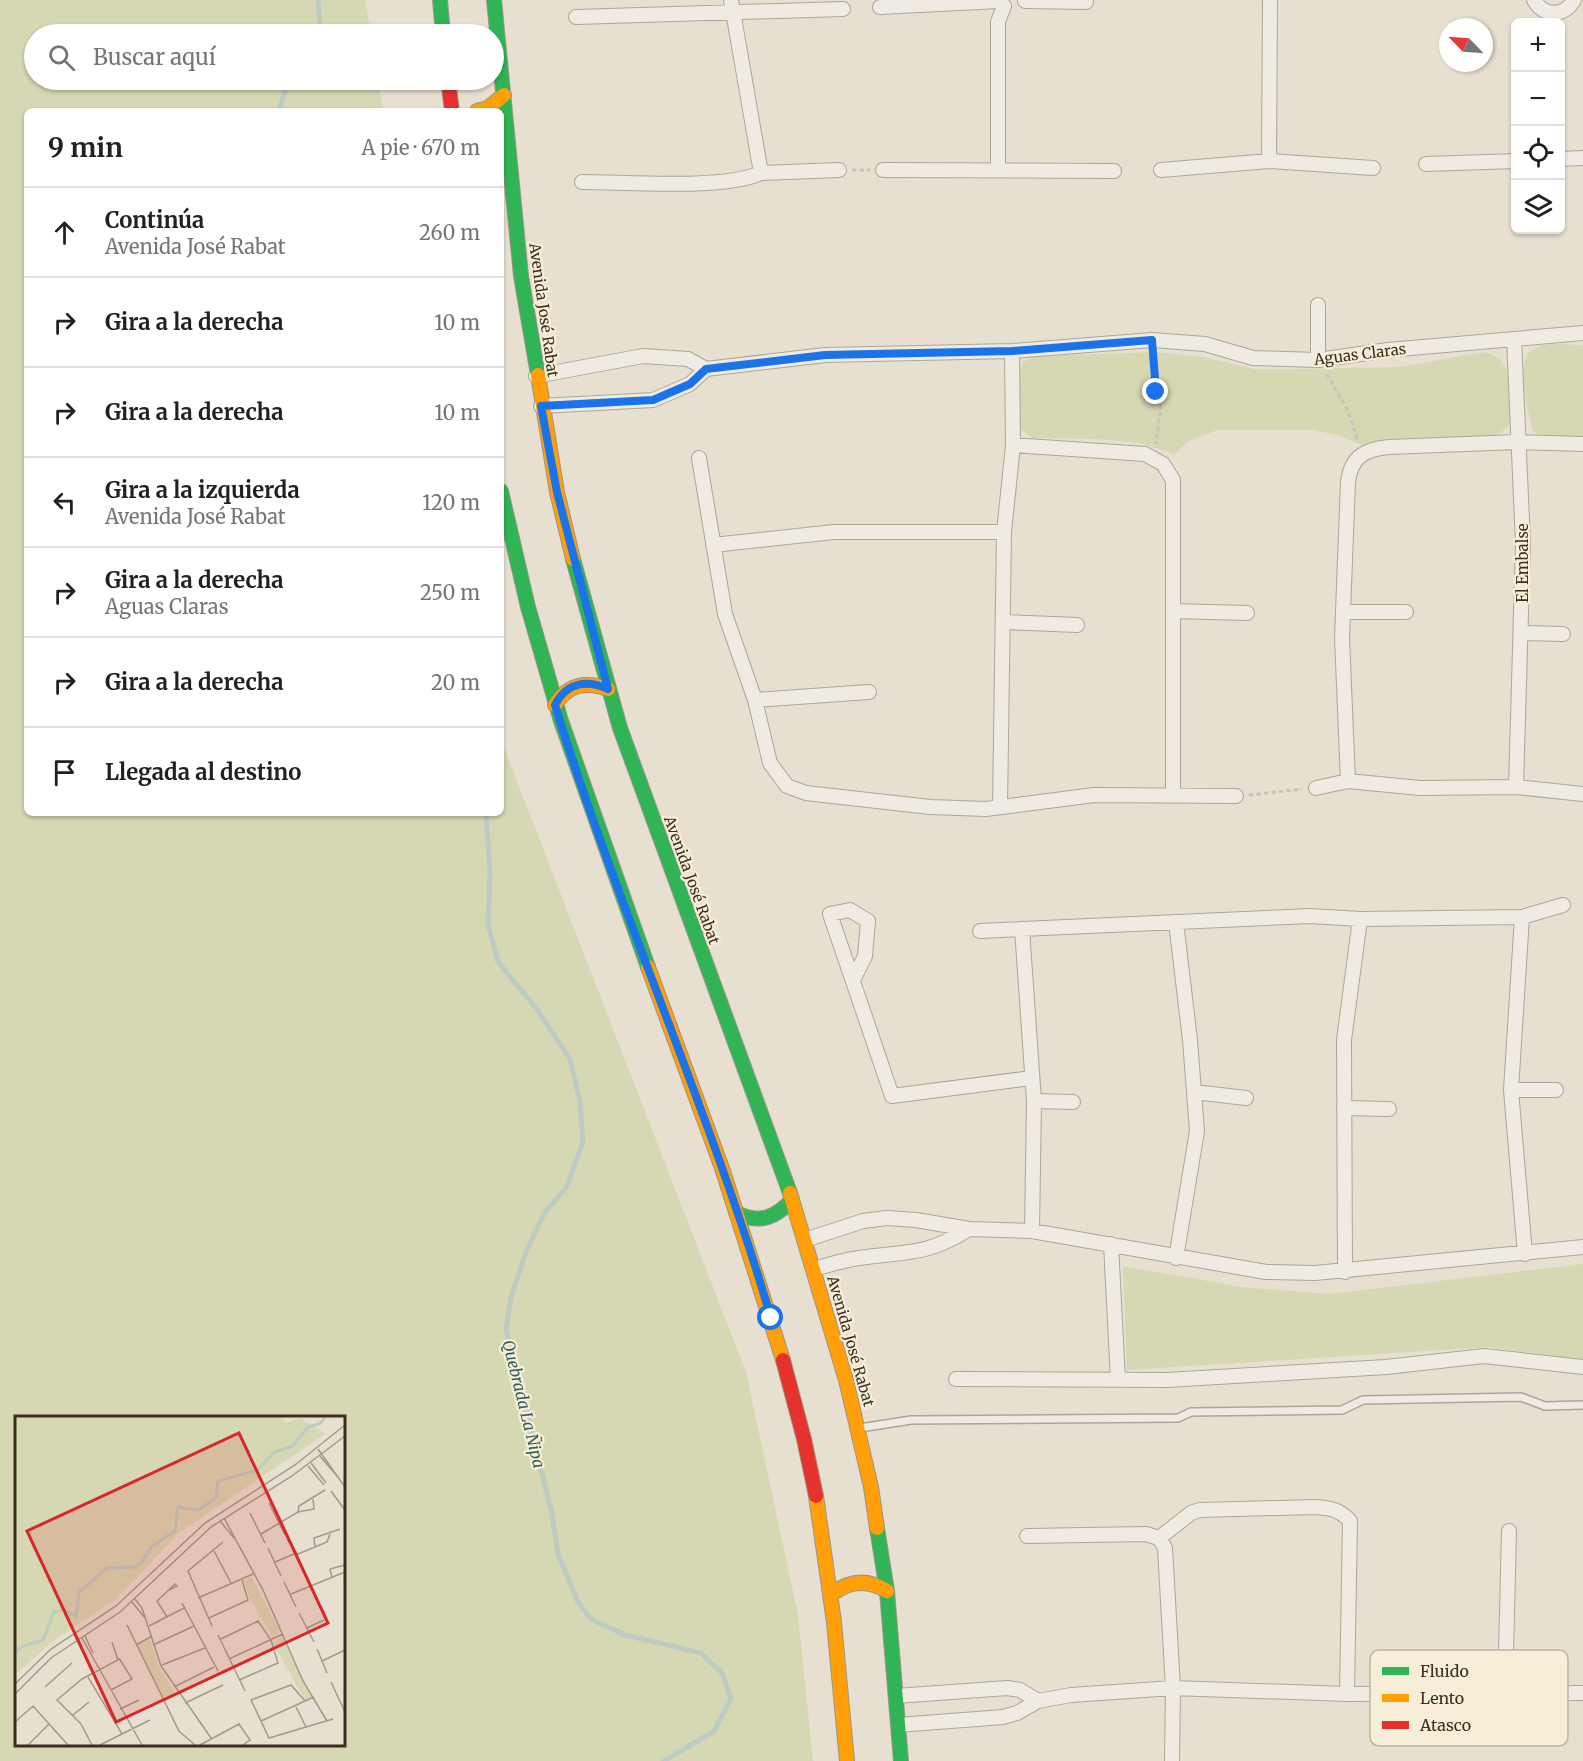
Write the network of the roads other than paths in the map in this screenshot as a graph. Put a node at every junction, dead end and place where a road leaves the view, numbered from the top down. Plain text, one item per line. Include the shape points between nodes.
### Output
1 (440, 0) edge
2 (494, 0) edge
3 (1025, 0) edge
4 (1270, 0) edge
5 (1534, 0) edge
6 (1574, 0) edge
7 (1000, 2) edge
8 (1086, 2) dead end
9 (731, 6) edge
10 (880, 7) dead end
11 (843, 9) dead end
12 (576, 17) dead end
13 (1551, 18) edge
14 (443, 24) edge
15 (497, 24) edge
16 (449, 90) edge
17 (503, 90) edge
18 (504, 95) junction
19 (451, 106) edge
20 (488, 108) edge
21 (1583, 158) edge
22 (1565, 159) edge
23 (1269, 161) junction
24 (1511, 161) edge
25 (1426, 164) dead end
26 (1373, 168) dead end
27 (999, 169) junction
28 (839, 170) road end
29 (883, 170) road end
30 (1161, 170) dead end
31 (1114, 171) dead end
32 (761, 173) junction
33 (582, 182) dead end
34 (1318, 305) dead end
35 (1583, 333) edge
36 (1514, 339) junction
37 (1012, 351) junction
38 (1318, 360) junction
39 (706, 369) junction
40 (536, 376) junction
41 (541, 406) junction
42 (1518, 442) junction
43 (1583, 444) edge
44 (1013, 445) junction
45 (699, 458) dead end
46 (504, 504) edge
47 (1004, 532) junction
48 (713, 544) junction
49 (1173, 612) junction
50 (1343, 612) junction
51 (1406, 612) dead end
52 (1247, 613) dead end
53 (1003, 622) junction
54 (1077, 625) dead end
55 (1522, 633) junction
56 (1563, 634) dead end
57 (608, 689) junction
58 (869, 692) dead end
59 (755, 700) junction
60 (555, 705) junction
61 (1348, 781) junction
62 (1516, 787) junction
63 (1316, 788) road end
64 (1583, 794) edge
65 (1173, 796) junction
66 (1236, 796) road end
67 (1000, 807) junction
68 (1563, 905) dead end
69 (1522, 917) junction
70 (1360, 919) junction
71 (1176, 922) junction
72 (1022, 929) junction
73 (980, 931) dead end
74 (853, 980) junction
75 (1031, 1078) junction
76 (1510, 1090) junction
77 (1556, 1090) dead end
78 (1194, 1092) junction
79 (1246, 1098) dead end
80 (1034, 1101) junction
81 (1073, 1102) dead end
82 (1344, 1108) junction
83 (1389, 1109) dead end
84 (792, 1200) junction
85 (739, 1214) junction
86 (969, 1229) junction
87 (1032, 1231) junction
88 (805, 1240) junction
89 (1110, 1244) junction
90 (1583, 1247) edge
91 (1525, 1254) junction
92 (1176, 1258) junction
93 (814, 1269) junction
94 (1345, 1272) junction
95 (1583, 1367) edge
96 (956, 1379) dead end
97 (1118, 1380) junction
98 (1583, 1405) edge
99 (858, 1428) junction
100 (1509, 1531) dead end
101 (1027, 1536) dead end
102 (1159, 1538) junction
103 (888, 1591) junction
104 (832, 1594) junction
105 (1506, 1650) edge
106 (1173, 1688) junction
107 (1568, 1693) edge
108 (1583, 1693) edge
109 (1347, 1694) junction
110 (1370, 1694) edge
111 (896, 1696) junction
112 (1038, 1701) junction
113 (898, 1725) junction
114 (847, 1761) edge
115 (901, 1761) edge
116 (1172, 1761) edge

1 - 14 street
2 - 15 street, Avenida José Rabat
3 - 7 street via 1019,6
3 - 8 street
4 - 23 street
5 - 13 street
6 - 13 street
7 - 10 street
7 - 27 street
9 - 11 street
9 - 12 street
9 - 32 street
16 - 19 street
17 - 18 street, Avenida José Rabat
18 - 20 street
18 - 40 street, Avenida José Rabat via 514,217
21 - 22 street
23 - 26 street
23 - 30 street
24 - 25 street
27 - 29 street
27 - 31 street
28 - 32 street
32 - 33 street via 721,182
34 - 38 street
35 - 36 street, Aguas Claras
36 - 38 street, Aguas Claras
36 - 42 street, El Embalse
37 - 38 street, Aguas Claras via 1152,340 1205,344 1253,358
37 - 39 street, Aguas Claras via 825,355
37 - 44 street
39 - 40 street, Aguas Claras via 688,359 643,356
39 - 41 street via 690,384 653,400
40 - 41 street, Avenida José Rabat
41 - 57 street, Avenida José Rabat via 557,492
42 - 43 street
42 - 50 street via 1389,447 1362,453 1348,475
42 - 55 street, El Embalse
44 - 47 street
44 - 49 street via 1145,454 1169,469 1173,480
45 - 48 street
46 - 60 street
47 - 48 street via 834,532
47 - 53 street
48 - 59 street via 725,614
49 - 52 street
49 - 65 street
50 - 51 street
50 - 61 street
53 - 54 street
53 - 67 street
55 - 56 street
55 - 62 street, El Embalse
57 - 60 street via 577,684 564,692
57 - 84 street, Avenida José Rabat
58 - 59 street
59 - 67 street via 771,763 779,778 795,791 930,807
60 - 85 street
61 - 62 street via 1420,788
61 - 63 street
62 - 64 street
65 - 66 street
65 - 67 street via 1094,795
68 - 69 street
69 - 70 street
69 - 76 street
70 - 71 street via 1310,916
70 - 82 street via 1344,1040
71 - 72 street
71 - 78 street
72 - 73 street
72 - 75 street
74 - 74 street via 830,914 850,910 868,921 865,956
74 - 75 street via 892,1096
75 - 80 street
76 - 77 street
76 - 91 street
78 - 79 street
78 - 92 street via 1197,1131
80 - 81 street
80 - 87 street
82 - 83 street
82 - 94 street
84 - 85 street via 771,1218 752,1219
84 - 88 street, Avenida José Rabat
85 - 104 street via 806,1443
86 - 87 street
86 - 88 street via 887,1218 863,1221
86 - 93 street via 943,1245 912,1253 857,1258
87 - 89 street
88 - 93 street, Avenida José Rabat
89 - 92 street
89 - 97 street
90 - 91 street
91 - 94 street
92 - 94 street via 1266,1272
93 - 99 street, Avenida José Rabat
95 - 97 street via 1484,1356 1363,1368
96 - 97 street
98 - 99 lane via 1545,1406 1521,1397 1363,1400 1342,1410 1191,1412 1178,1418 910,1420
99 - 103 street, Avenida José Rabat
100 - 105 street
101 - 102 street via 1146,1533
102 - 106 street via 1165,1548
102 - 109 street via 1200,1510 1314,1507 1343,1513 1350,1521
103 - 104 street via 860,1581
103 - 111 street, Avenida José Rabat
104 - 114 street
106 - 109 street
106 - 112 street
106 - 116 street
107 - 108 street
109 - 110 street
111 - 112 street via 1007,1688 1020,1690
111 - 113 street, Avenida José Rabat
112 - 113 street via 1003,1717
113 - 115 street, Avenida José Rabat

